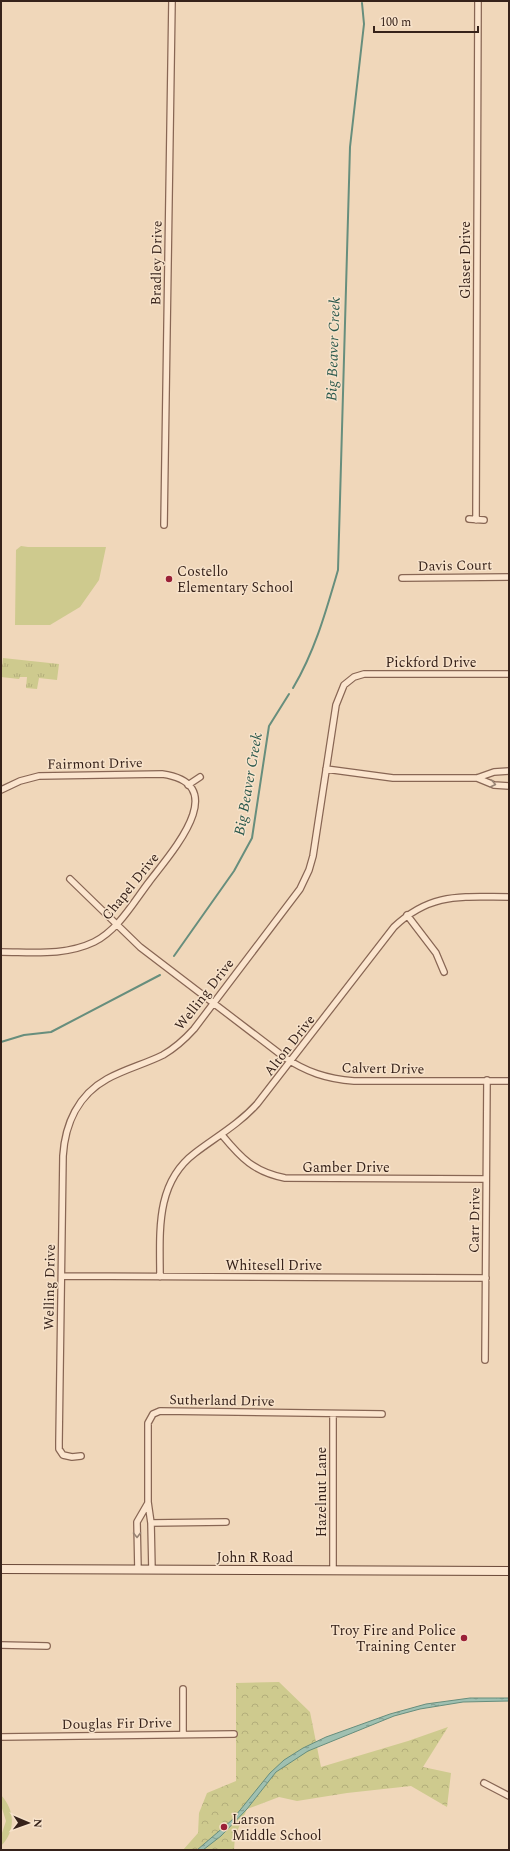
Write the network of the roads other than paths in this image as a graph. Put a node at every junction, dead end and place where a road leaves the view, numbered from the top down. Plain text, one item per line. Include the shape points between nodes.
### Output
1 (172, 1) edge
2 (478, 1) edge
3 (469, 519) dead end
4 (476, 520) junction
5 (484, 520) dead end
6 (164, 525) dead end
7 (509, 577) edge
8 (402, 578) dead end
9 (509, 674) edge
10 (354, 677) joint
11 (326, 769) junction
12 (509, 771) edge
13 (200, 777) dead end
14 (477, 778) junction
15 (188, 785) junction
16 (509, 786) edge
17 (1, 790) edge
18 (70, 880) dead end
19 (509, 897) edge
20 (407, 915) junction
21 (116, 925) junction
22 (1, 952) edge
23 (444, 972) dead end
24 (213, 1003) junction
25 (291, 1062) junction
26 (487, 1080) junction
27 (509, 1081) edge
28 (222, 1135) junction
29 (486, 1179) junction
30 (62, 1276) junction
31 (160, 1277) junction
32 (486, 1278) junction
33 (485, 1360) dead end
34 (333, 1414) junction
35 (382, 1414) dead end
36 (81, 1456) dead end
37 (148, 1502) junction
38 (226, 1522) dead end
39 (151, 1523) junction
40 (1, 1569) edge
41 (138, 1570) junction
42 (152, 1570) junction
43 (333, 1570) junction
44 (509, 1571) edge
45 (1, 1645) edge
46 (47, 1646) dead end
47 (183, 1689) dead end
48 (183, 1734) junction
49 (234, 1734) dead end
50 (1, 1737) edge
51 (484, 1783) dead end
52 (509, 1796) edge

1 - 6 street, Bradley Drive
2 - 4 street, Glaser Drive
3 - 4 street
4 - 5 street
7 - 8 street, Davis Court
9 - 10 street, Pickford Drive via 364,674
10 - 11 street, Welling Drive via 344,685 336,705
11 - 14 street via 393,778
11 - 24 street, Welling Drive via 313,856 303,884
12 - 14 street via 490,773
13 - 15 street
14 -> 16 street via 494,785
15 - 17 street, Fairmont Drive via 176,776 162,774 39,776
15 - 21 street, Chapel Drive via 193,790 195,798 192,820 179,843
18 - 21 street, Calvert Drive
19 - 20 street, Alton Drive via 446,898 430,902
20 - 23 street via 436,953
20 - 25 street, Alton Drive via 394,927
21 - 22 street, Chapel Drive via 95,941 73,950
21 - 24 street, Calvert Drive via 140,947
24 - 25 street, Calvert Drive
24 - 30 street, Welling Drive via 181,1042 164,1054 106,1079 91,1090 74,1111 66,1129 64,1142
25 - 26 street, Calvert Drive via 317,1075 342,1080
25 - 28 street, Alton Drive via 251,1110
26 - 27 street, Calvert Drive
26 - 29 street, Carr Drive
28 - 29 street, Gamber Drive via 237,1154 255,1168 285,1178
28 - 31 street, Alton Drive via 185,1162 166,1190 160,1219
29 - 32 street, Carr Drive
30 - 31 street, Whitesell Drive
30 - 36 street, Welling Drive via 59,1442 61,1452 67,1456
31 - 32 street, Whitesell Drive
32 - 33 street, Carr Drive
34 - 35 street, Sutherland Drive
34 - 37 street, Sutherland Drive via 156,1412 150,1417 148,1424
34 - 43 street, Hazelnut Lane
37 - 39 street, Sutherland Drive
37 -> 41 street, Sutherland Drive via 137,1522
38 - 39 street
39 - 42 street, Sutherland Drive
40 - 41 main road, John R Road
41 - 42 main road, John R Road
42 - 43 main road, John R Road
43 - 44 main road, John R Road
45 - 46 street
47 - 48 street
48 - 49 street, Douglas Fir Drive
48 - 50 street, Douglas Fir Drive
51 - 52 street

